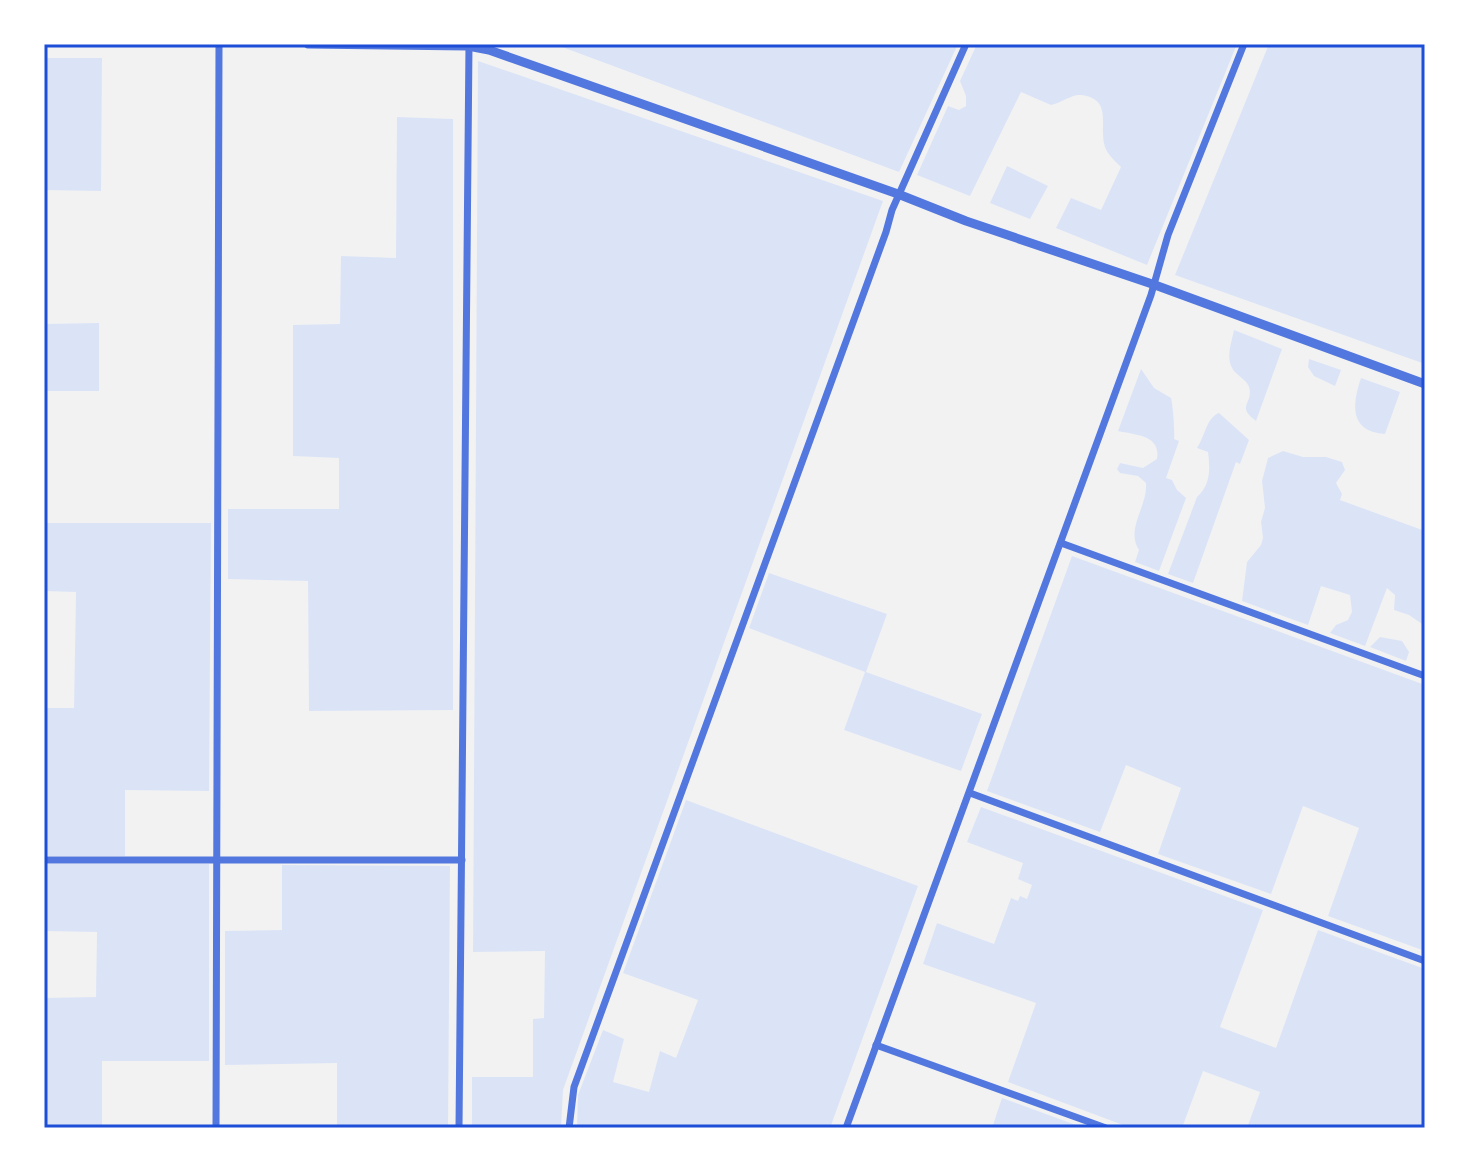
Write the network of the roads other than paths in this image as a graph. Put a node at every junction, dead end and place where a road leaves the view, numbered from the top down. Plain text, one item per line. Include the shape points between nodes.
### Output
1 (219, 44) edge
2 (308, 44) edge
3 (966, 44) edge
4 (1244, 44) edge
5 (468, 45) edge
6 (898, 194) junction
7 (1155, 285) junction
8 (1425, 384) edge
9 (1061, 543) junction
10 (1425, 676) edge
11 (970, 793) junction
12 (44, 860) edge
13 (217, 860) junction
14 (462, 860) junction
15 (1425, 961) edge
16 (876, 1045) junction
17 (216, 1128) edge
18 (459, 1128) edge
19 (569, 1128) edge
20 (846, 1128) edge
21 (1106, 1128) edge

1 - 13 street
2 - 5 street
3 - 6 street
4 - 7 street via 1168,235
5 - 6 street
5 - 14 street
6 - 7 street
6 - 19 street via 574,1087
7 - 8 street
7 - 9 street
9 - 10 street
9 - 11 street
11 - 15 street
11 - 16 street
12 - 13 street
13 - 14 street
13 - 17 street
14 - 18 street
16 - 20 street
16 - 21 street

